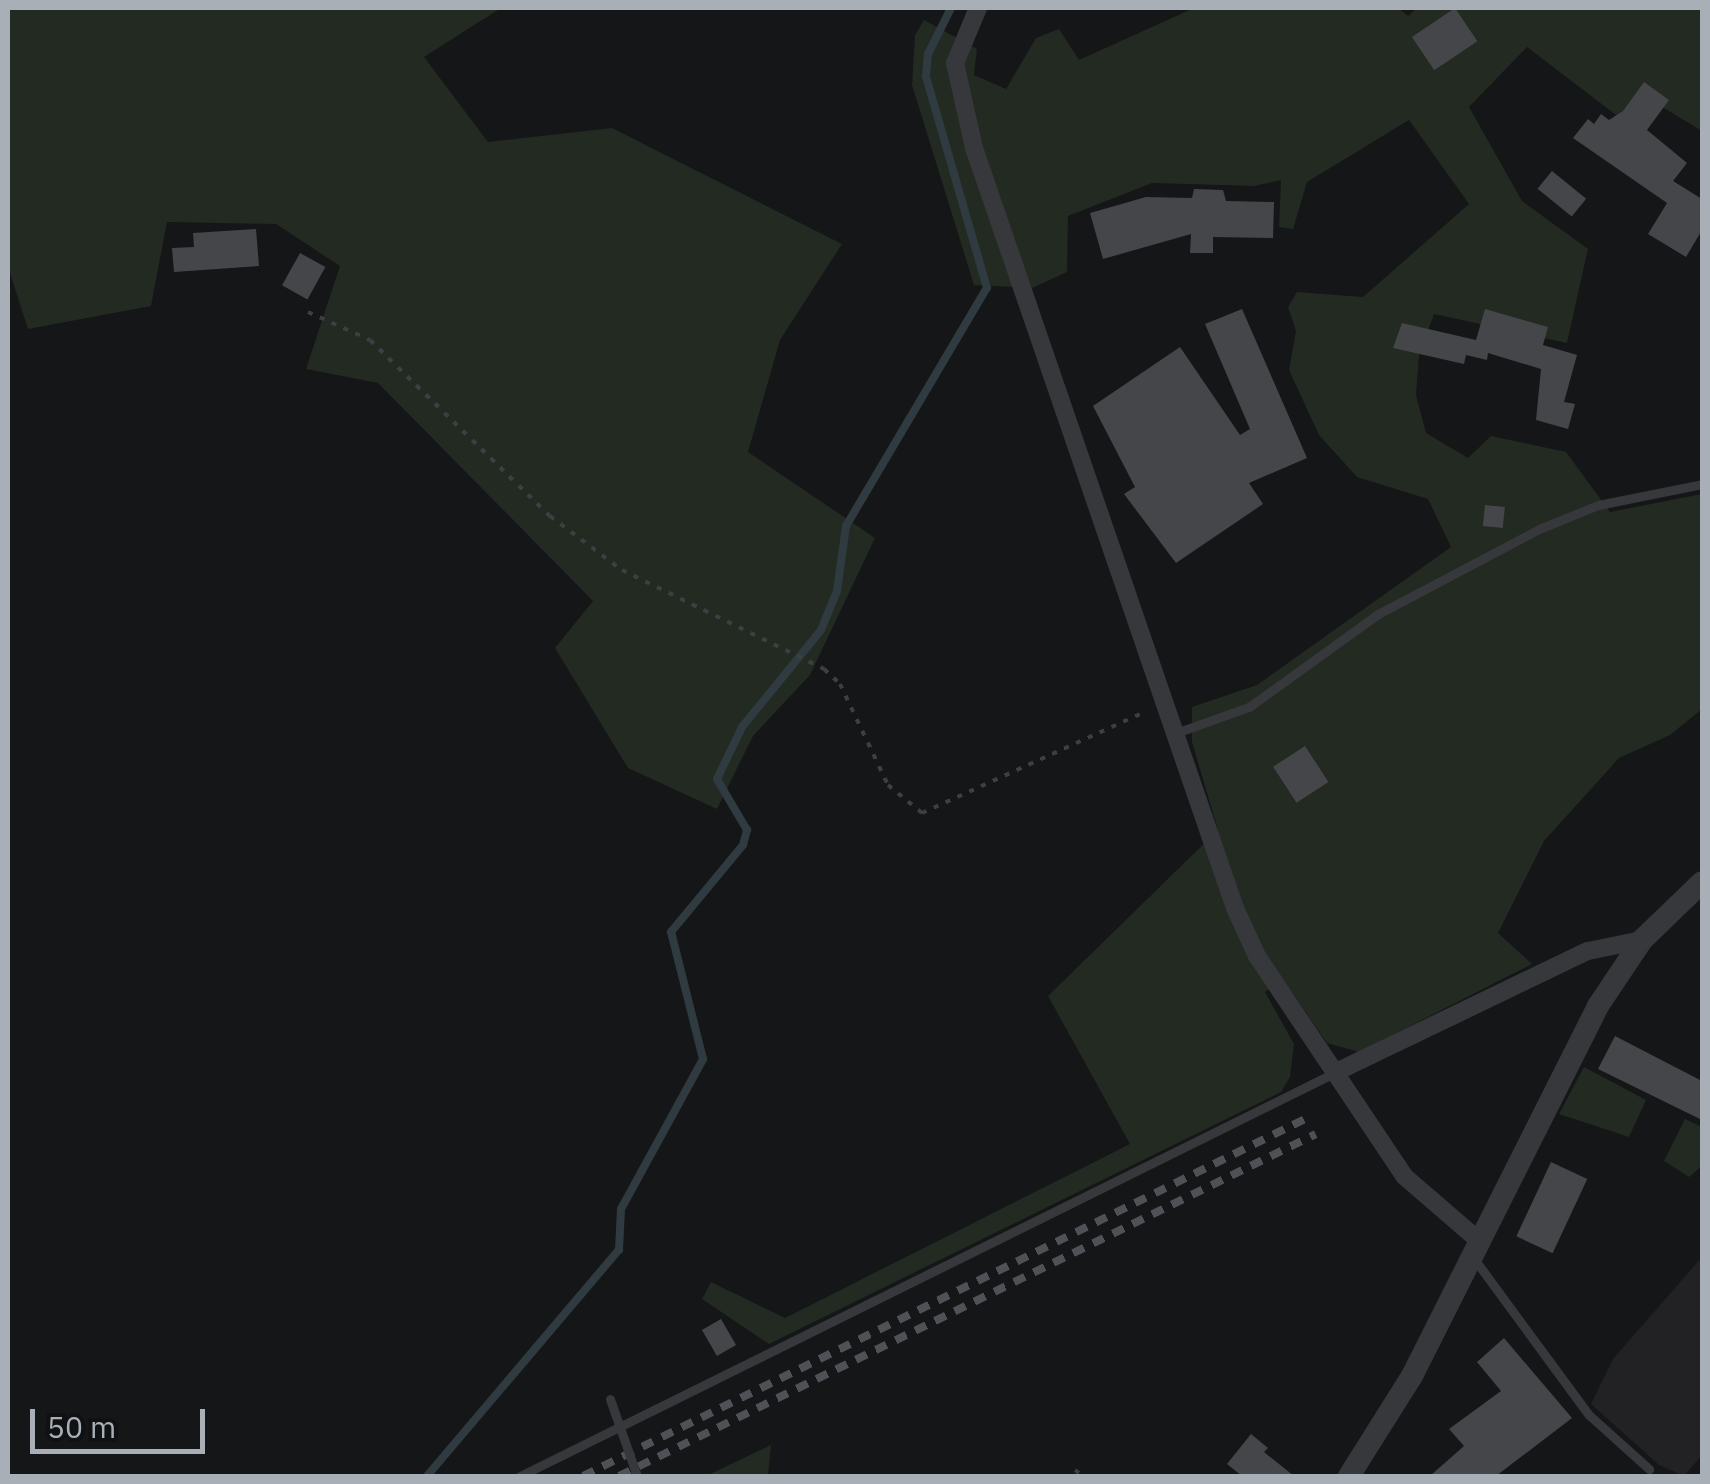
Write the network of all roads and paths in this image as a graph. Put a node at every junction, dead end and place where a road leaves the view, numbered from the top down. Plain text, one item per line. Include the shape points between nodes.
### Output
1 (978, 8) edge
2 (308, 312) dead end
3 (1702, 484) edge
4 (1163, 704) junction
5 (1173, 734) junction
6 (1702, 882) edge
7 (1642, 940) junction
8 (1334, 1073) junction
9 (1474, 1247) junction
10 (610, 1398) dead end
11 (1649, 1469) dead end
12 (1075, 1470) dead end
13 (520, 1476) edge
14 (636, 1476) edge
15 (1083, 1476) edge
16 (1349, 1476) edge

1 - 4 street via 955,63 960,98
2 - 4 path via 370,340 550,516 622,570 824,668 840,684 888,785 922,813
3 - 5 lane via 1598,505 1459,567 1378,614 1249,706
4 - 5 street
5 - 8 street via 1242,924
6 - 7 street
7 - 8 street via 1588,951
7 - 9 street via 1598,1006
8 - 9 street via 1404,1176
8 - 13 lane
9 - 11 lane via 1589,1416
9 - 16 street via 1412,1376
10 - 14 lane, bridge
12 - 15 path

